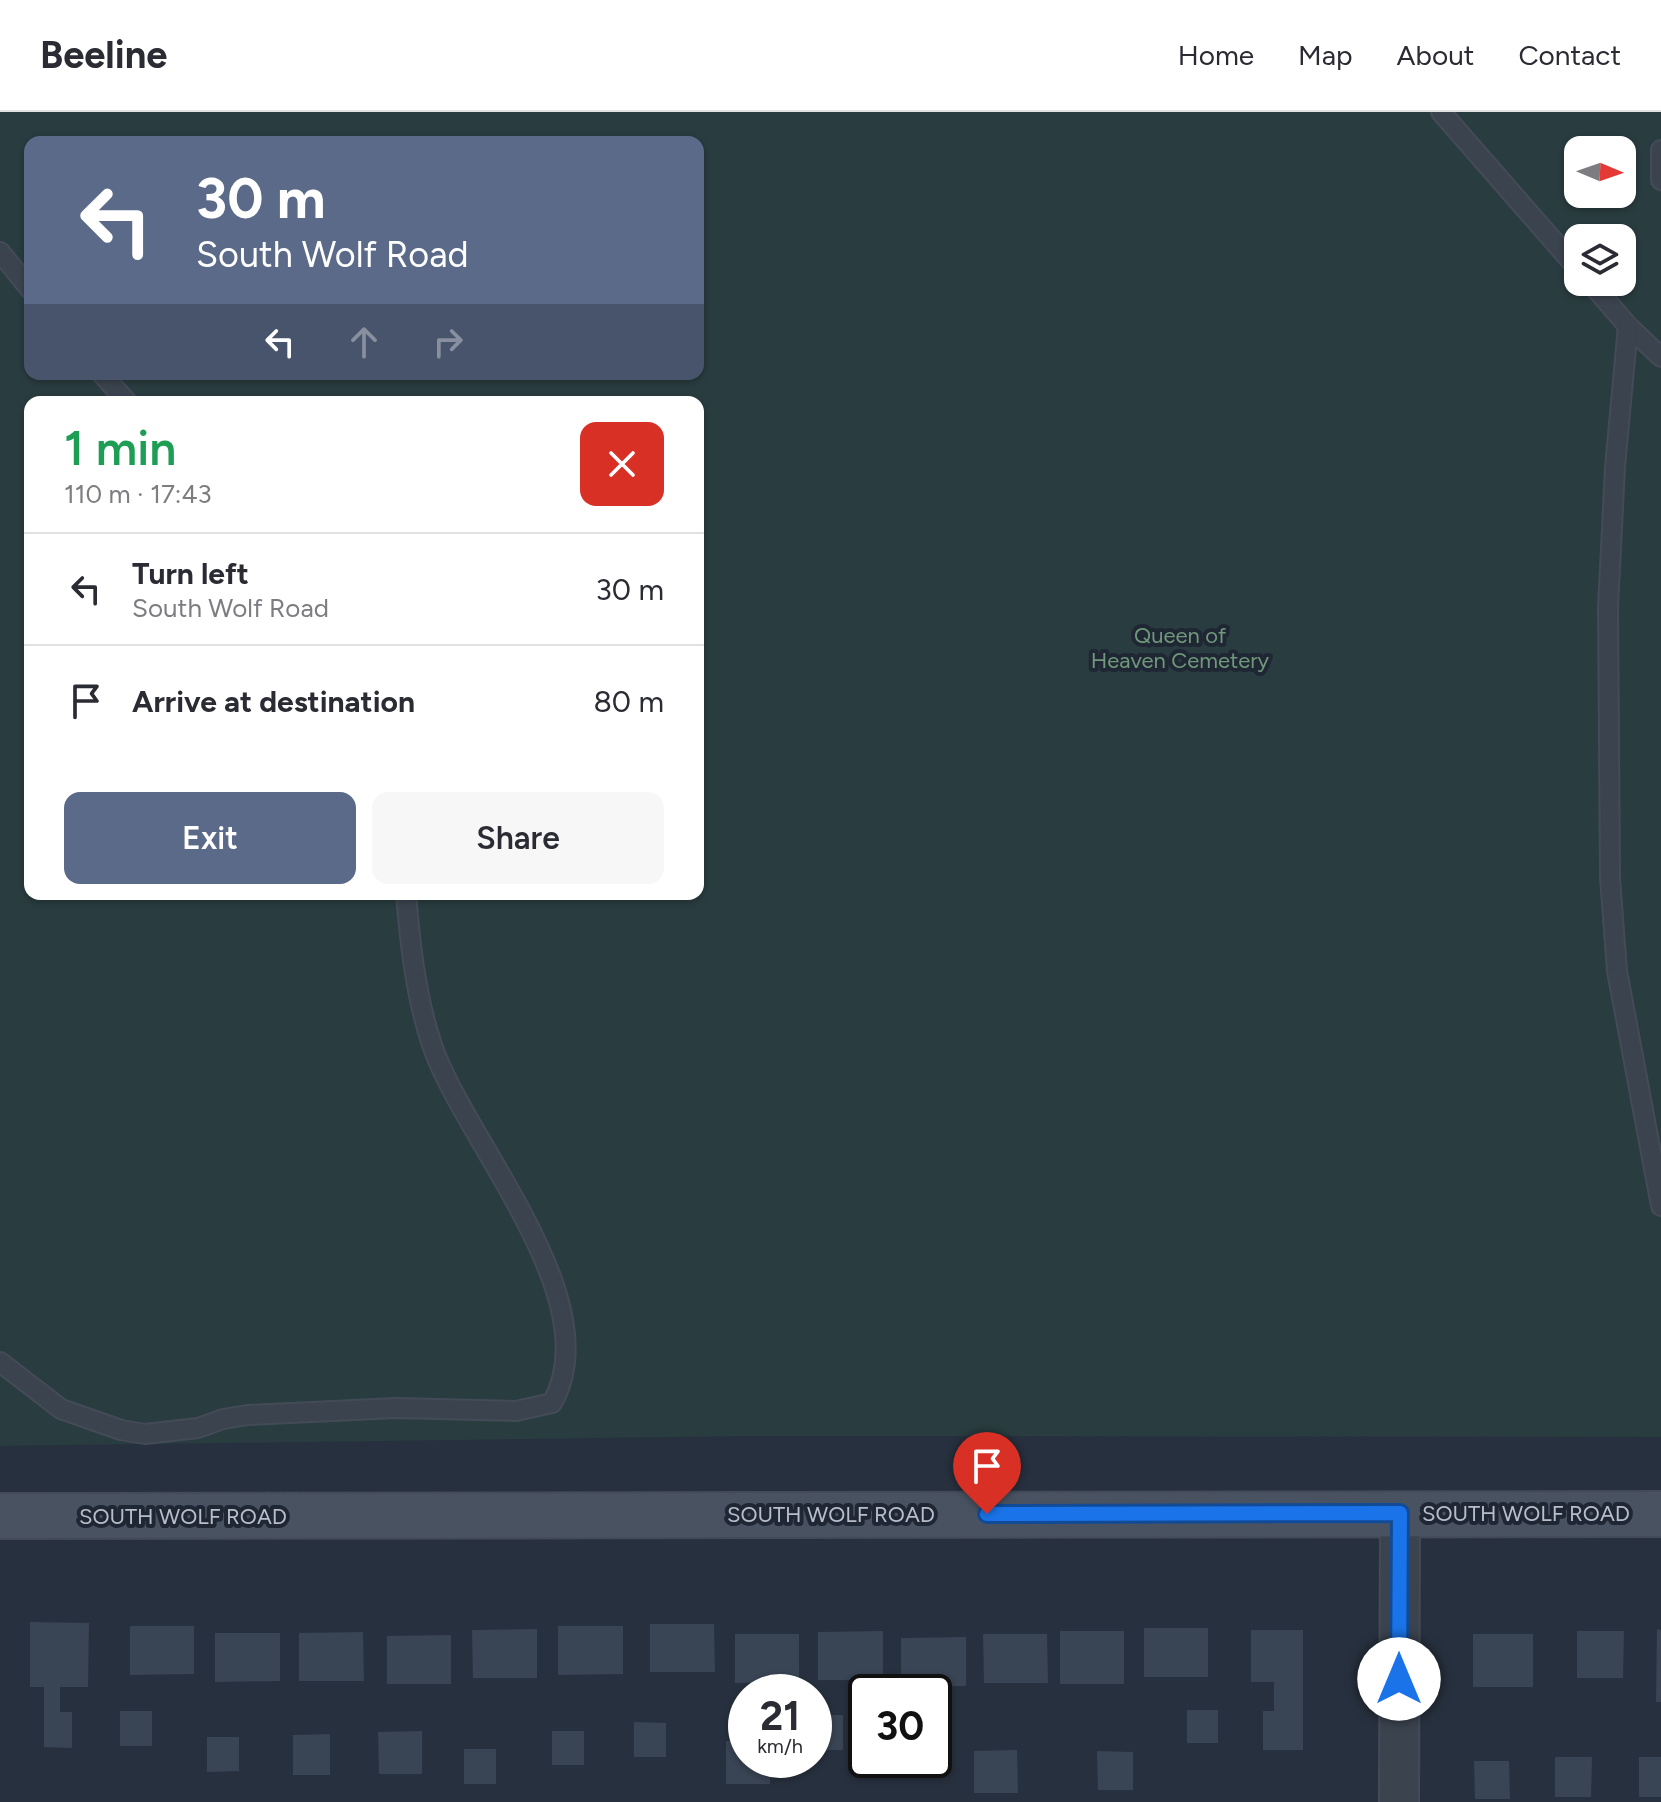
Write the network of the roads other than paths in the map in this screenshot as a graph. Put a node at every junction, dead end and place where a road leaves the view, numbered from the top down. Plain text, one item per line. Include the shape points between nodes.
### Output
1 (1441, 112) edge
2 (1661, 150) edge
3 (1661, 180) edge
4 (0, 252) edge
5 (1564, 253) edge
6 (24, 282) edge
7 (1602, 296) edge
8 (1628, 326) junction
9 (1661, 357) edge
10 (107, 380) edge
11 (122, 396) edge
12 (407, 900) edge
13 (1661, 1206) edge
14 (0, 1362) edge
15 (1400, 1513) junction
16 (1661, 1514) edge
17 (0, 1516) edge
18 (1399, 1802) edge

1 - 5 lane
2 - 3 lane
4 - 6 lane
7 - 8 lane
8 - 9 lane
8 - 13 lane via 1608,607 1610,878 1617,971
10 - 11 lane
12 - 14 lane via 419,997 432,1045 517,1203 560,1307 565,1364 552,1403 516,1411 396,1408 248,1415 145,1434 61,1409
15 - 16 main road, SOUTH WOLF ROAD
15 - 17 main road, SOUTH WOLF ROAD
15 - 18 street

